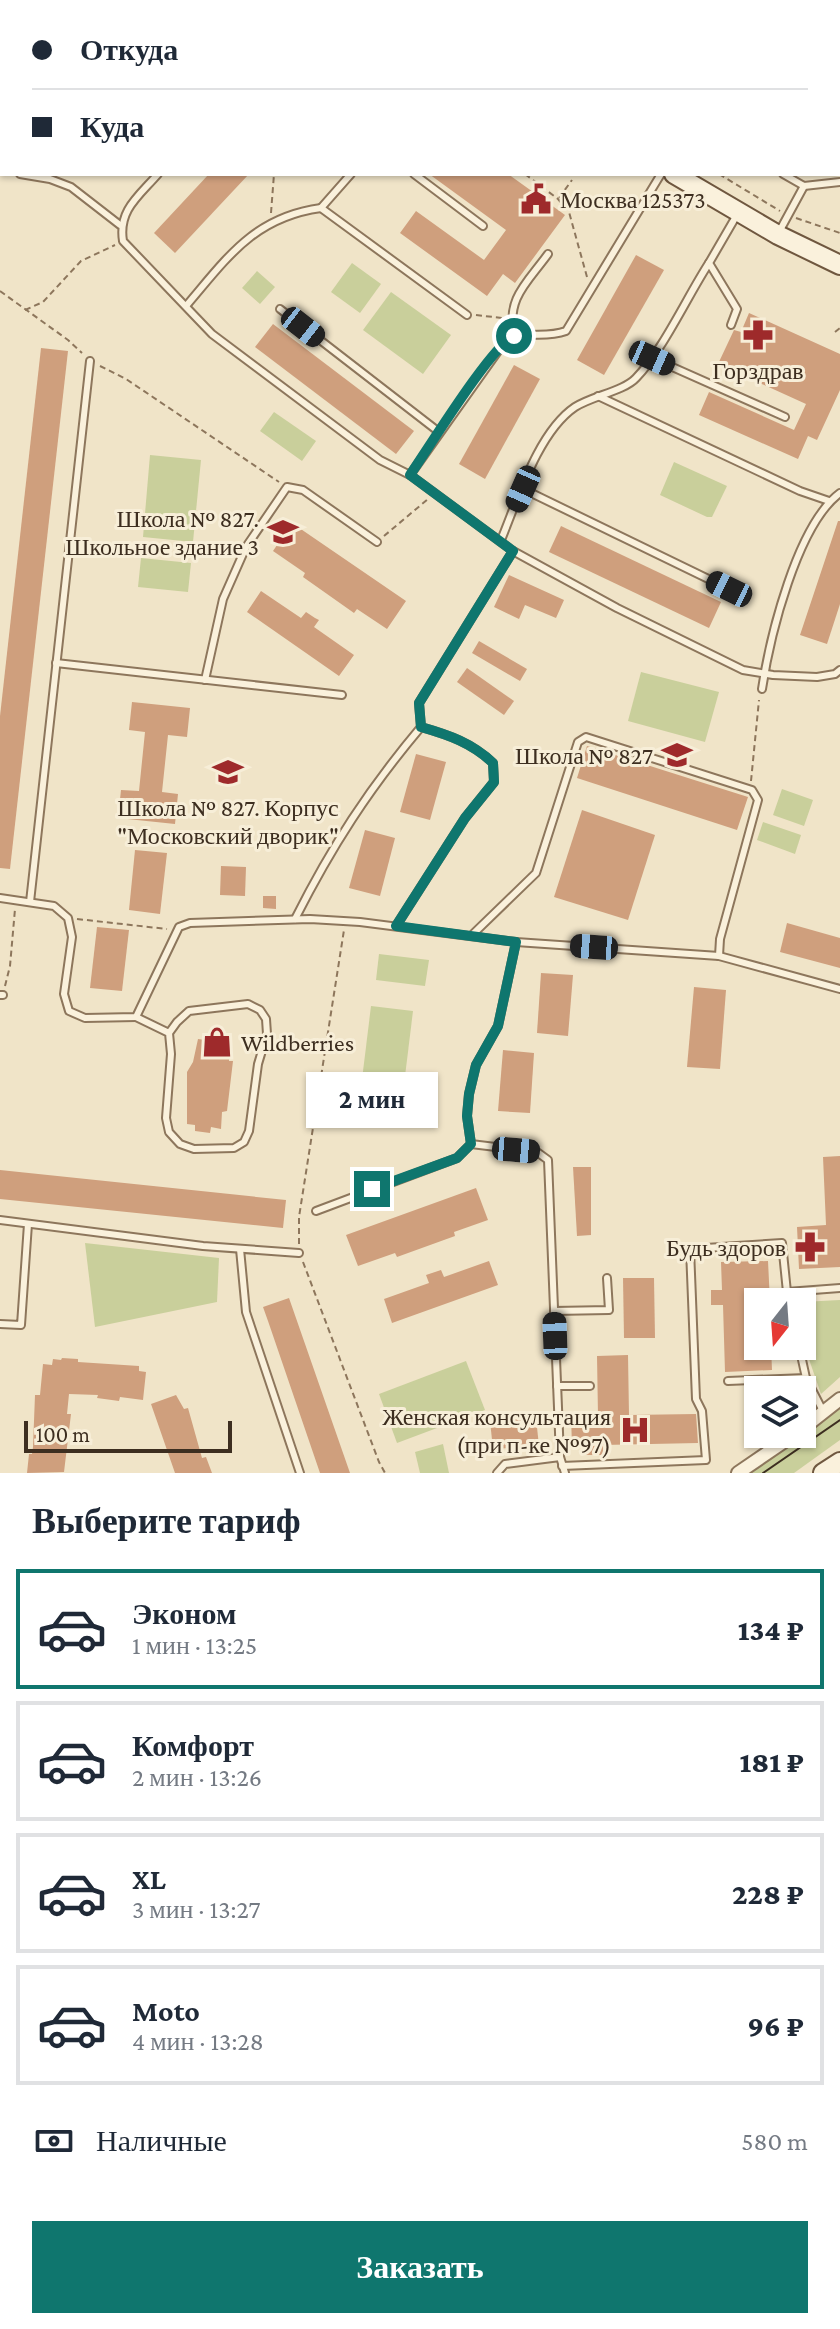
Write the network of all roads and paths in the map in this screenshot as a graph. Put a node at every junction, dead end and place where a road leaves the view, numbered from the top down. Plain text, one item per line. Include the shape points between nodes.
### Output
1 (32, 176) edge
2 (156, 176) edge
3 (274, 176) edge
4 (349, 176) edge
5 (417, 176) edge
6 (528, 176) edge
7 (660, 176) edge
8 (677, 176) edge
9 (722, 176) edge
10 (786, 176) edge
11 (572, 180) dead end
12 (840, 182) edge
13 (804, 186) junction
14 (558, 199) junction
15 (321, 208) junction
16 (738, 213) junction
17 (788, 216) junction
18 (271, 222) junction
19 (120, 225) junction
20 (483, 226) dead end
21 (840, 233) edge
22 (778, 235) junction
23 (123, 241) junction
24 (548, 254) dead end
25 (709, 263) junction
26 (840, 265) edge
27 (590, 290) junction
28 (0, 291) edge
29 (186, 306) junction
30 (280, 309) dead end
31 (25, 310) junction
32 (467, 315) joint
33 (510, 318) junction
34 (731, 325) dead end
35 (840, 328) edge
36 (835, 332) dead end
37 (514, 336) junction
38 (652, 358) junction
39 (90, 361) junction
40 (598, 396) junction
41 (785, 417) dead end
42 (439, 432) junction
43 (410, 475) junction
44 (287, 487) junction
45 (523, 489) junction
46 (435, 493) junction
47 (840, 493) edge
48 (829, 501) junction
49 (501, 540) junction
50 (377, 542) joint
51 (513, 551) junction
52 (729, 589) dead end
53 (56, 663) junction
54 (840, 670) edge
55 (764, 673) junction
56 (205, 680) junction
57 (762, 689) joint
58 (342, 695) dead end
59 (421, 727) junction
60 (752, 790) junction
61 (0, 898) edge
62 (16, 900) junction
63 (30, 902) junction
64 (68, 918) junction
65 (295, 919) junction
66 (396, 926) junction
67 (179, 927) junction
68 (472, 935) junction
69 (516, 942) junction
70 (719, 956) junction
71 (840, 989) edge
72 (2, 995) edge
73 (136, 1017) junction
74 (169, 1033) junction
75 (471, 1144) junction
76 (316, 1211) dead end
77 (0, 1220) edge
78 (28, 1224) junction
79 (240, 1249) junction
80 (299, 1253) dead end
81 (607, 1278) dead end
82 (787, 1288) edge
83 (840, 1288) edge
84 (816, 1290) edge
85 (554, 1311) junction
86 (0, 1324) edge
87 (744, 1380) edge
88 (728, 1381) dead end
89 (557, 1386) junction
90 (590, 1386) dead end
91 (816, 1397) edge
92 (840, 1399) edge
93 (824, 1413) junction
94 (816, 1419) edge
95 (775, 1448) edge
96 (560, 1457) junction
97 (840, 1462) edge
98 (564, 1469) edge
99 (300, 1473) edge
100 (497, 1473) edge
101 (738, 1473) edge
102 (823, 1473) edge

1 - 19 lane via 71,187
2 - 19 lane
3 - 18 path
4 - 15 lane
5 - 20 lane
6 - 14 path
7 - 27 lane
8 - 16 main road
9 - 17 path
10 - 13 lane
11 - 14 path
12 - 13 lane
13 - 17 lane
14 - 27 path via 571,217
15 - 18 lane
15 - 32 lane
16 - 22 main road
16 - 25 lane
17 - 21 path
17 - 22 lane
18 - 29 lane via 251,235
19 - 23 lane
22 - 26 main road
23 - 29 lane
23 - 31 path via 81,261 43,302
24 - 33 lane via 515,301
25 - 34 lane via 737,309
25 - 38 lane
27 - 37 lane via 566,331
28 - 31 path
29 - 43 lane via 212,334 380,460
30 - 42 lane
31 - 39 path
32 - 33 path
33 - 37 lane
35 - 36 path
37 - 42 lane
38 - 40 lane via 634,381
38 - 41 lane
39 - 44 path via 126,379
39 - 53 lane
40 - 45 lane via 562,416
40 - 48 lane
42 - 43 lane
43 - 46 lane
44 - 50 lane via 303,490
44 - 56 lane via 246,547 223,599
45 - 49 lane
45 - 52 lane
46 - 49 lane
46 - 50 path
47 - 48 lane
48 - 55 lane via 798,558
49 - 51 lane
51 - 55 lane via 629,615 743,670
51 - 59 lane via 419,703
53 - 56 lane
53 - 63 lane
54 - 55 lane via 817,677
55 - 57 lane
56 - 58 lane
57 - 60 path
59 - 65 lane via 344,828
59 - 66 lane via 478,749 493,763 494,782
60 - 68 lane via 586,737 578,742 536,873
60 - 70 lane via 758,800
61 - 62 lane
62 - 63 lane
62 - 72 path
63 - 64 lane via 54,906
64 - 67 path
64 - 73 lane via 72,937 64,994 69,1011 85,1018
65 - 66 lane
65 - 67 lane
66 - 68 lane
67 - 73 lane
68 - 69 lane
69 - 70 lane
69 - 75 lane via 498,1026 476,1065 469,1094
70 - 71 lane
73 - 74 lane
74 - 74 lane via 169,1132 194,1149 234,1148 244,1142 267,1034 260,1010 248,1004 189,1011
75 - 76 lane via 457,1158
75 - 85 lane via 537,1152 548,1160
77 - 78 lane
78 - 79 lane
78 - 86 lane via 21,1325
79 - 80 lane
79 - 99 lane via 246,1312
81 - 85 lane via 609,1310
82 - 98 lane via 782,1243 690,1249 696,1399 706,1460
83 - 84 lane
85 - 89 lane
87 - 88 lane
89 - 90 lane
89 - 96 lane
91 - 93 lane
92 - 93 street
93 - 94 street
95 - 101 street
96 - 98 lane
96 - 100 lane via 505,1464
97 - 102 main road

